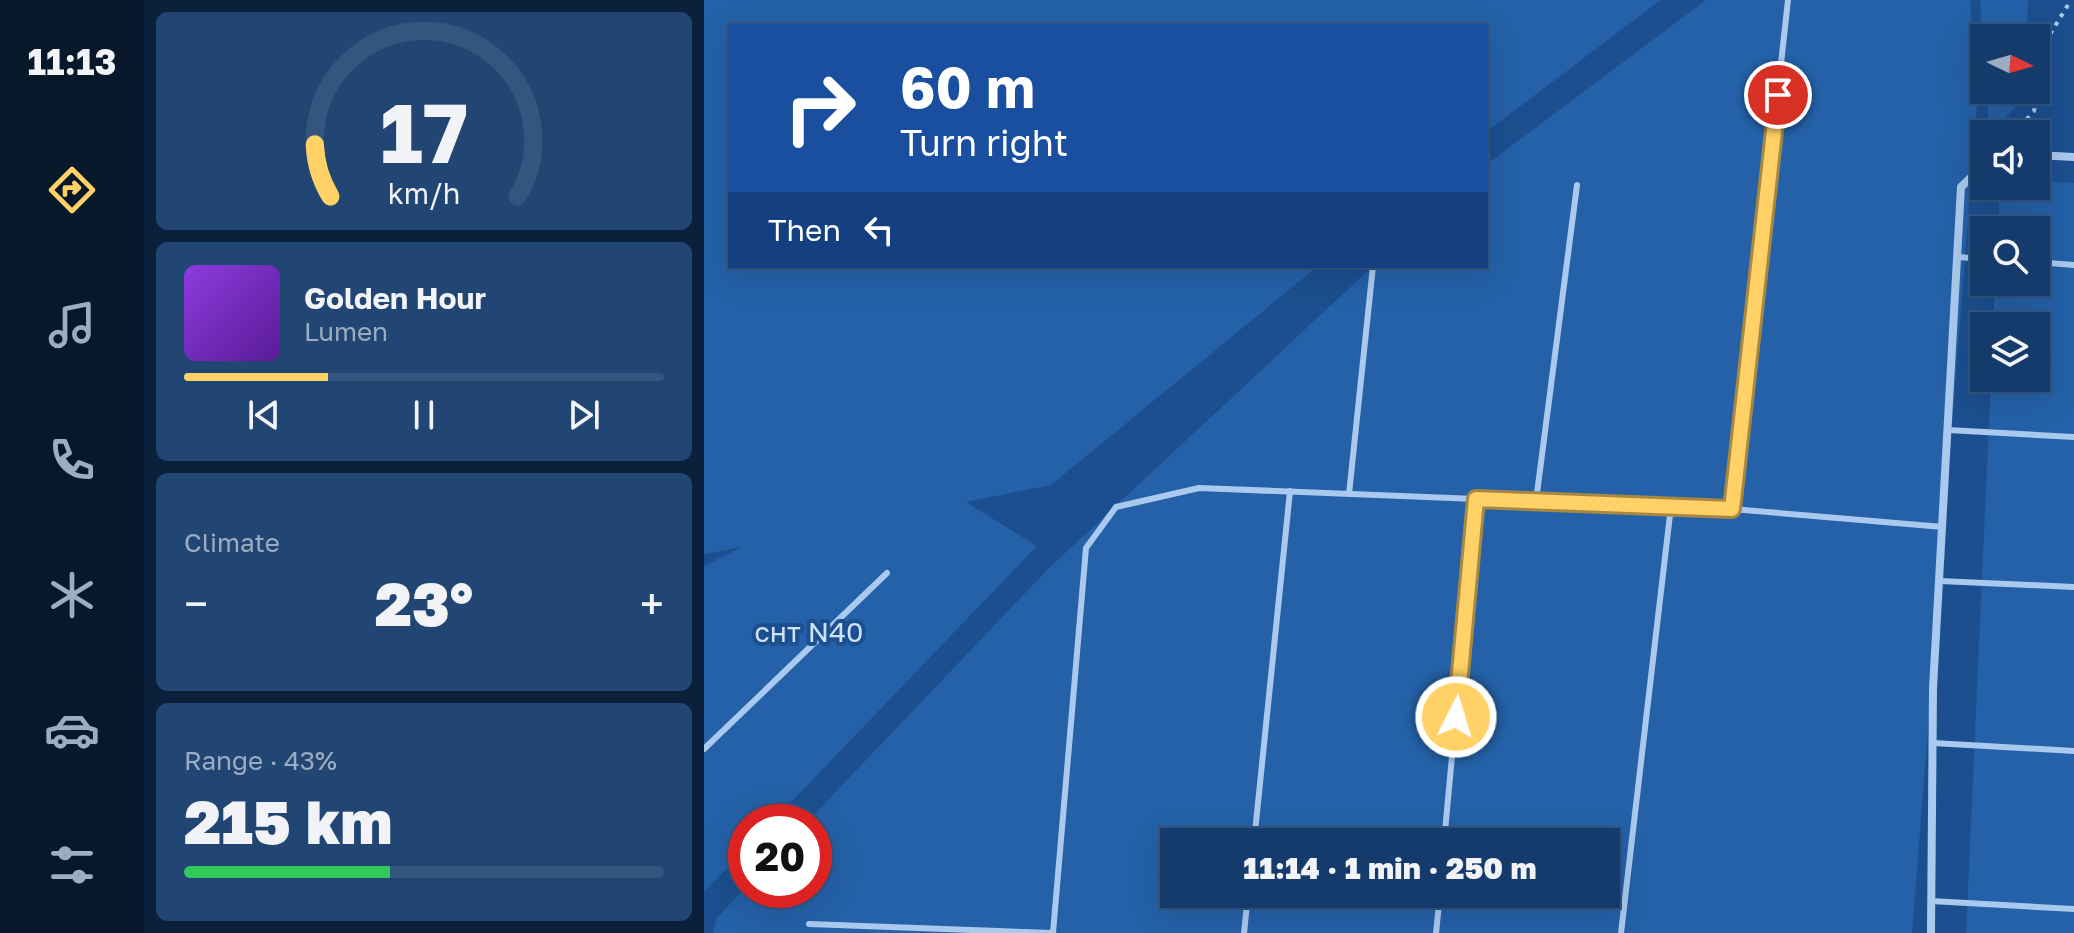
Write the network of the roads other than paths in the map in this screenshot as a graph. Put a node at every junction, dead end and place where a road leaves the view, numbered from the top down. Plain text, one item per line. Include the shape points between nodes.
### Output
1 (1788, 0) edge
2 (2050, 156) edge
3 (2074, 157) edge
4 (1970, 178) edge
5 (1577, 185) dead end
6 (1958, 257) junction
7 (1970, 258) edge
8 (2050, 263) edge
9 (2074, 265) edge
10 (1373, 268) edge
11 (1948, 430) junction
12 (2074, 437) edge
13 (1290, 491) junction
14 (1349, 494) junction
15 (1476, 499) junction
16 (1536, 501) junction
17 (1671, 506) junction
18 (1732, 509) junction
19 (1943, 527) junction
20 (887, 573) dead end
21 (1940, 581) junction
22 (2074, 587) edge
23 (1933, 743) junction
24 (704, 749) edge
25 (2074, 751) edge
26 (1255, 828) edge
27 (1445, 828) edge
28 (1931, 901) junction
29 (1247, 908) edge
30 (1439, 908) edge
31 (2074, 909) edge
32 (809, 924) dead end
33 (1055, 933) edge
34 (1244, 933) edge
35 (1436, 933) edge
36 (1621, 933) edge
37 (1931, 933) edge

1 - 18 lane
2 - 3 street
4 - 6 street via 1961,187
5 - 16 lane
6 - 7 lane
6 - 11 street
8 - 9 lane
10 - 14 lane
11 - 12 lane
11 - 19 street
13 - 14 lane
13 - 26 lane
13 - 33 lane via 1199,488 1116,507 1086,548
14 - 15 lane
15 - 16 lane
15 - 27 lane
16 - 17 lane
17 - 18 lane
17 - 36 lane
18 - 19 lane
19 - 21 street
20 - 24 lane
21 - 22 lane
21 - 23 street
23 - 25 lane
23 - 28 street
28 - 31 lane
28 - 37 street
29 - 34 lane
30 - 35 lane
32 - 33 lane

